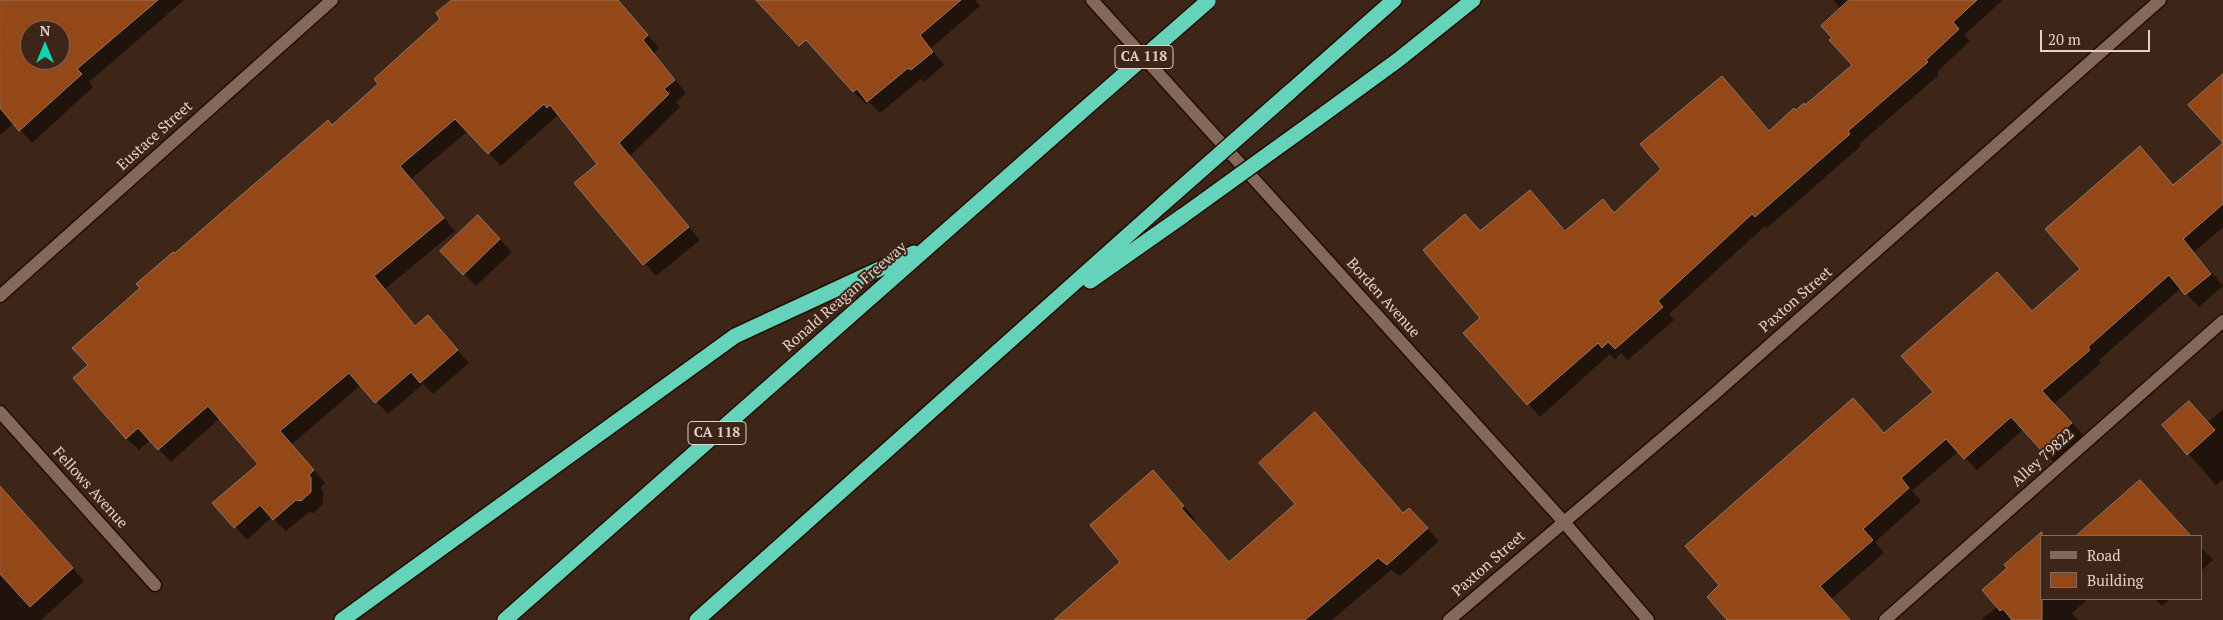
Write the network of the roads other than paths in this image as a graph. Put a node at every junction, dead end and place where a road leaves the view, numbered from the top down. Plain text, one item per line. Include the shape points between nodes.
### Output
1 (332, 0) edge
2 (1092, 0) edge
3 (1208, 0) edge
4 (1394, 0) edge
5 (1473, 0) edge
6 (2160, 0) edge
7 (929, 246) junction
8 (0, 296) edge
9 (1041, 314) junction
10 (2223, 321) edge
11 (0, 412) edge
12 (1563, 522) junction
13 (155, 585) dead end
14 (342, 620) edge
15 (505, 620) edge
16 (697, 620) edge
17 (1450, 620) edge
18 (1648, 620) edge
19 (1885, 620) edge

1 - 8 street, Eustace Street
2 - 12 street, Borden Avenue
3 - 7 highway, Ronald Reagan Freeway / CA 118, bridge
4 - 9 highway, bridge
5 - 9 highway, bridge via 1317,119
6 - 12 street, Paxton Street via 1711,397
7 - 14 highway via 735,336
7 - 15 highway, Ronald Reagan Freeway / CA 118
9 - 16 highway
10 - 19 street, Alley 79822
11 - 13 street, Fellows Avenue
12 - 17 street, Paxton Street
12 - 18 street, Borden Avenue

